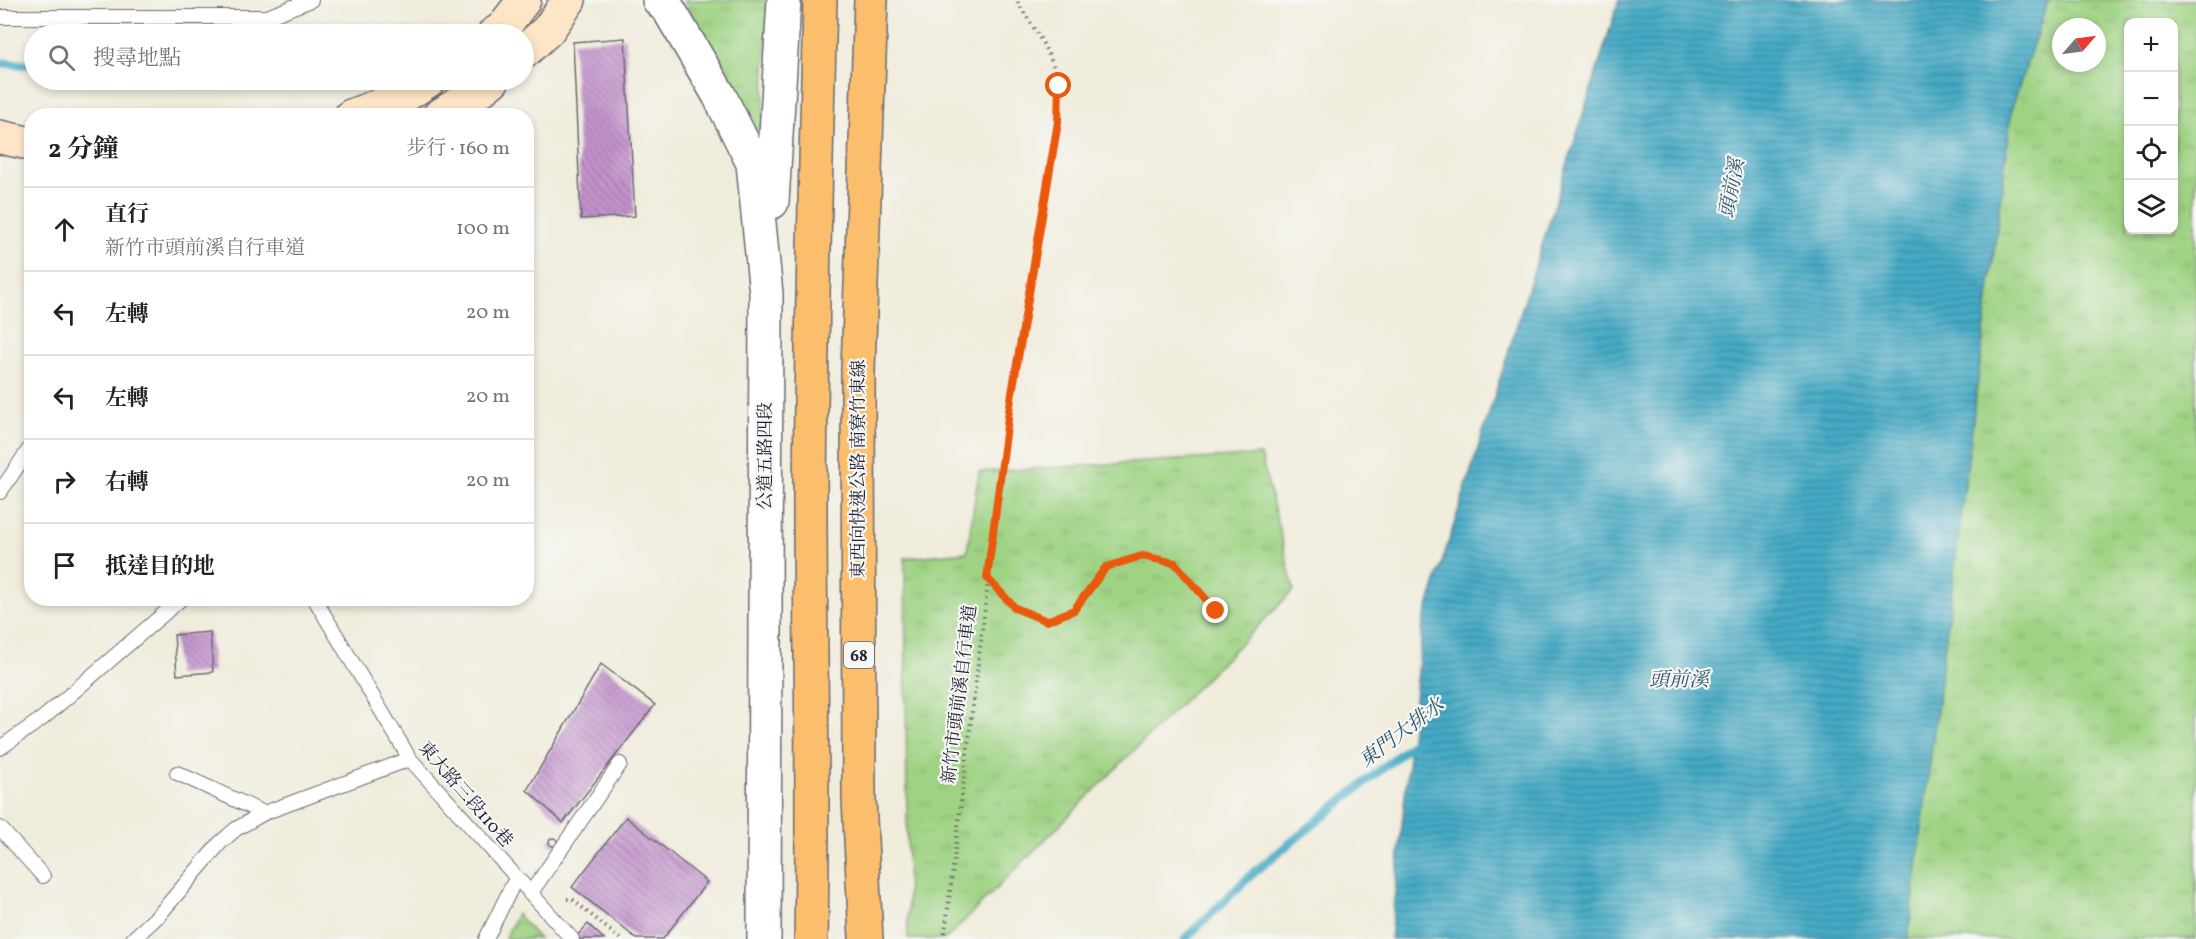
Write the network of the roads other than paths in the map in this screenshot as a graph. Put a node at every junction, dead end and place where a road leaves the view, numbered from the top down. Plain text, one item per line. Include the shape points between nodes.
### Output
1 (311, 0) edge
2 (524, 0) edge
3 (569, 0) edge
4 (659, 0) edge
5 (784, 0) edge
6 (820, 0) edge
7 (871, 0) edge
8 (0, 17) edge
9 (506, 24) edge
10 (534, 43) edge
11 (413, 90) edge
12 (480, 90) edge
13 (372, 108) edge
14 (452, 108) edge
15 (0, 137) edge
16 (24, 142) edge
17 (766, 294) junction
18 (24, 457) edge
19 (0, 492) edge
20 (173, 606) edge
21 (319, 606) edge
22 (0, 748) edge
23 (410, 759) junction
24 (620, 764) dead end
25 (177, 773) dead end
26 (264, 813) junction
27 (0, 828) edge
28 (43, 876) dead end
29 (516, 878) junction
30 (530, 894) junction
31 (133, 939) edge
32 (486, 939) edge
33 (572, 939) edge
34 (764, 939) edge
35 (812, 939) edge
36 (866, 939) edge

1 - 8 lane via 267,17
2 - 9 main road
3 - 10 main road
4 - 17 street, 公道五路四段 via 669,10 719,95 753,163
5 - 17 street
6 - 35 highway via 811,370
7 - 36 highway, 東西向快速公路 南寮竹東線 / 68 via 858,370 859,799
11 - 13 main road
12 - 14 main road
15 - 16 main road
17 - 34 street, 公道五路四段
18 - 19 lane
20 - 22 lane via 43,718
21 - 23 lane, 東大路三段110巷
23 - 26 lane
23 - 29 lane, 東大路三段110巷
24 - 30 lane
25 - 26 lane
26 - 31 lane via 220,843 159,915
27 - 28 lane
29 - 30 lane, 東大路三段110巷
29 - 32 lane
30 - 33 lane, 東大路三段110巷

